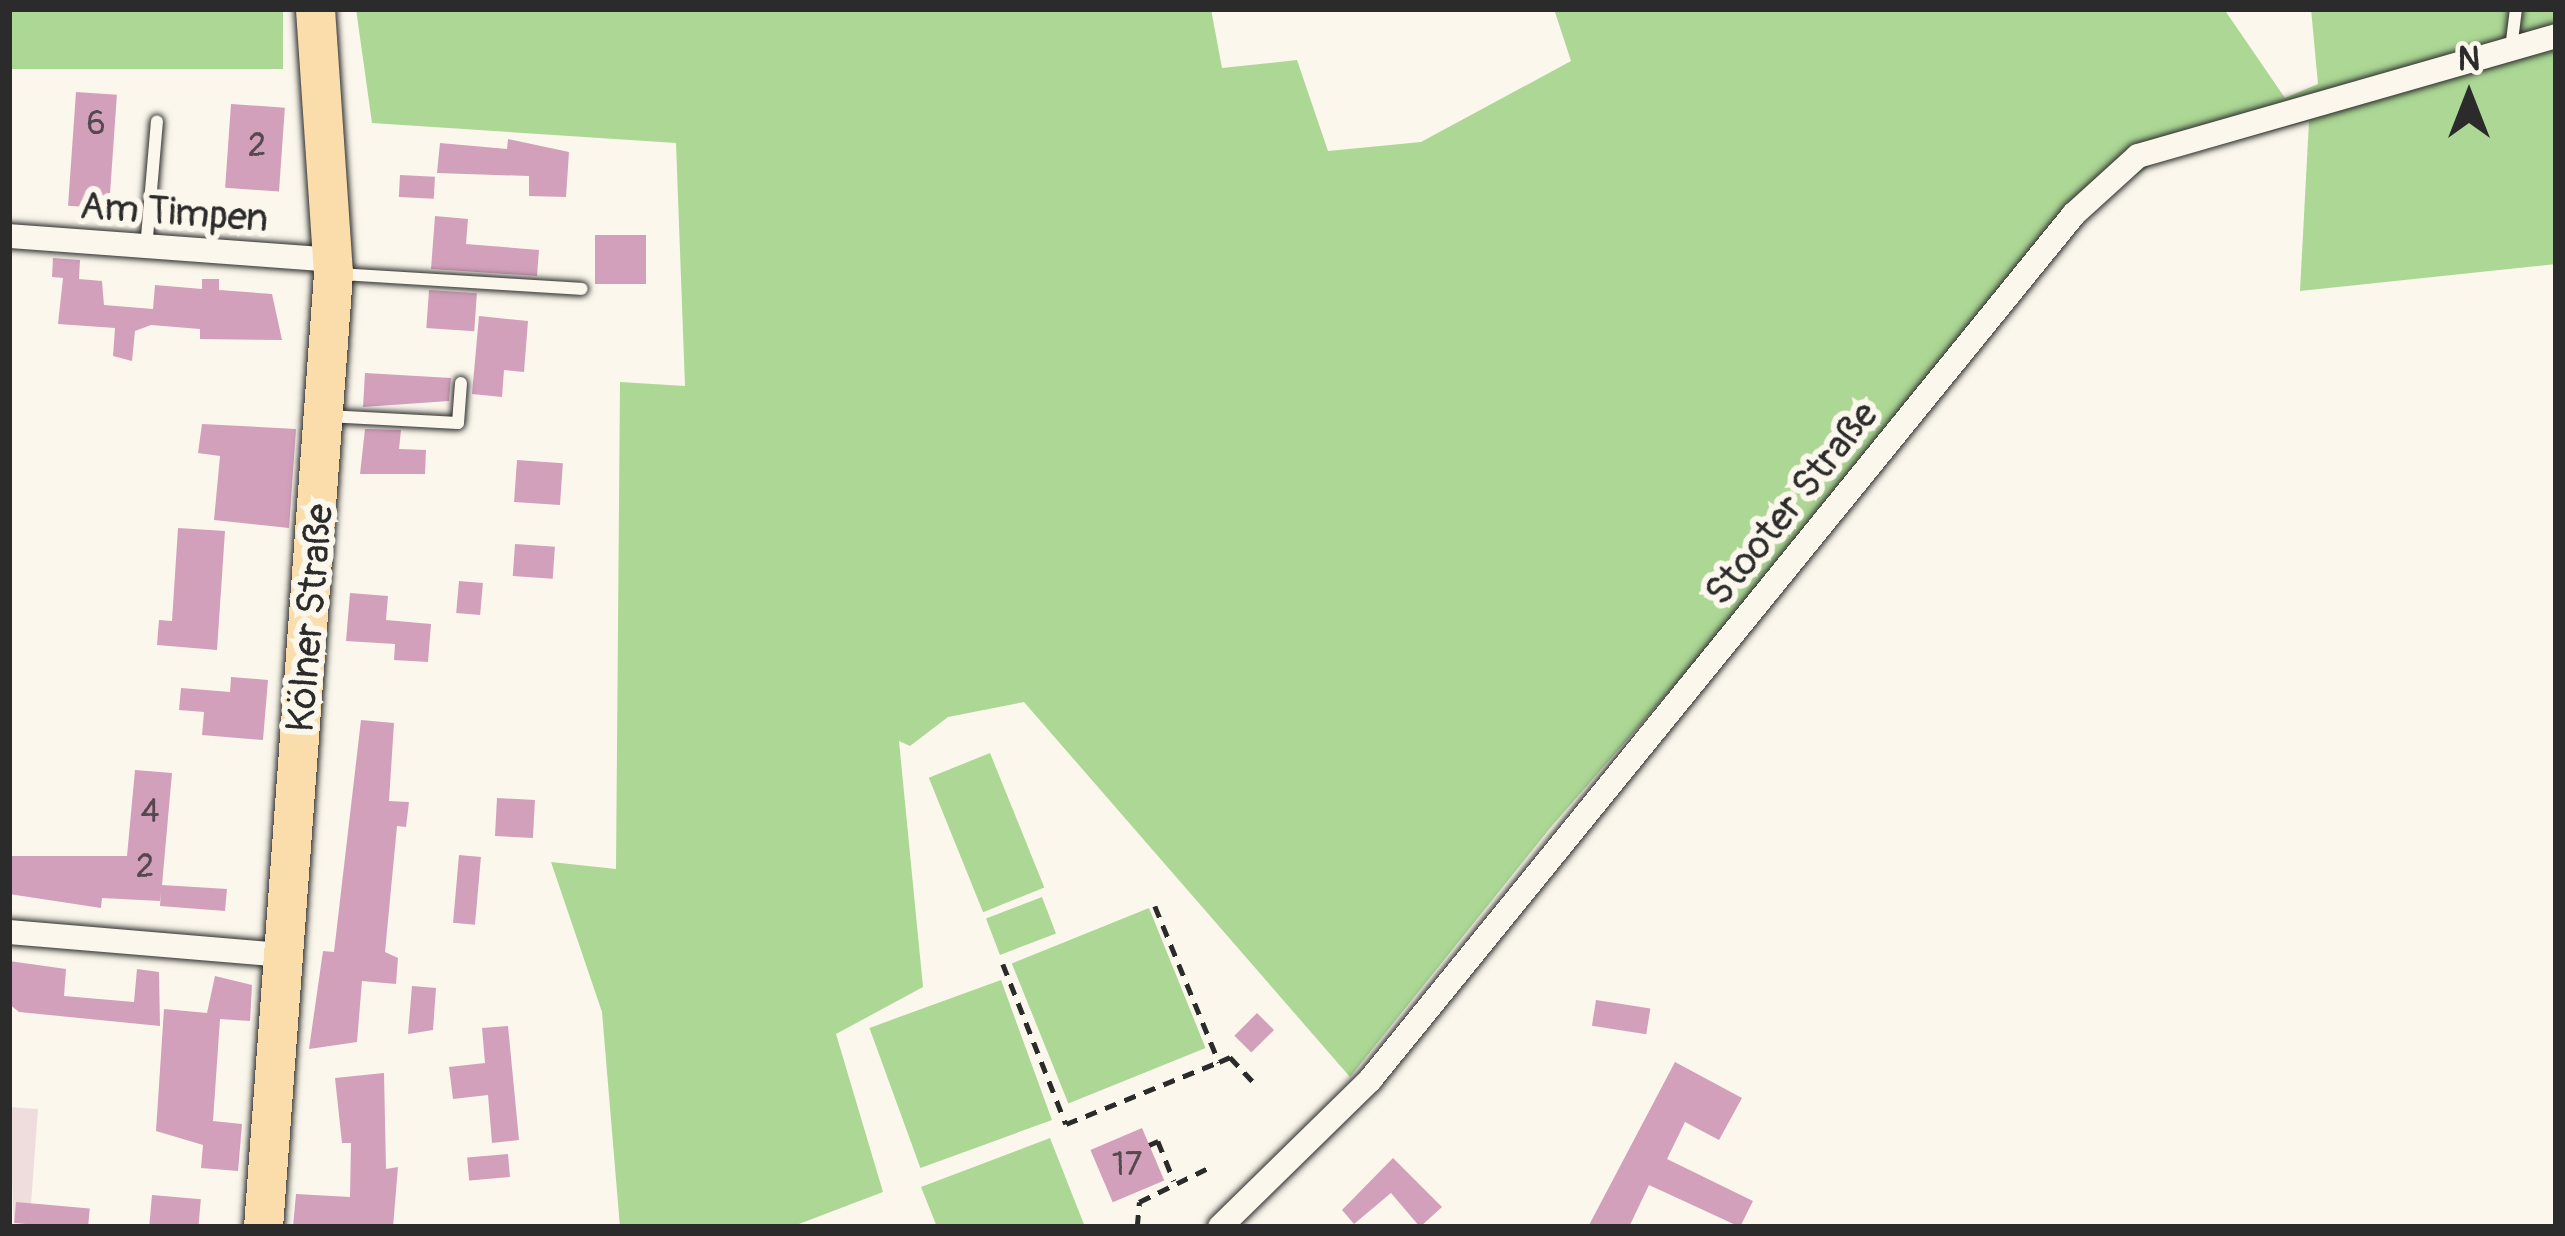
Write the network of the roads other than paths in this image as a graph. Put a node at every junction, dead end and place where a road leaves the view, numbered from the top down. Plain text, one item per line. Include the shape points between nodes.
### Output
1 (314, 9) edge
2 (2516, 9) edge
3 (2556, 36) edge
4 (2511, 51) junction
5 (158, 121) dead end
6 (9, 236) edge
7 (146, 249) junction
8 (333, 267) junction
9 (582, 289) dead end
10 (461, 383) dead end
11 (326, 416) junction
12 (9, 932) edge
13 (284, 956) junction
14 (263, 1227) edge
15 (1220, 1227) edge

1 - 8 main road, Kölner Straße
2 - 4 lane
3 - 4 street, Stooter Straße
4 - 15 street, Stooter Straße via 2138,156 2074,214 1370,1080
5 - 7 lane
6 - 7 street, Am Timpen
7 - 8 street, Am Timpen
8 - 9 lane
8 - 11 main road, Kölner Straße
10 - 11 lane via 458,424
11 - 13 main road, Kölner Straße
12 - 13 street
13 - 14 main road, Kölner Straße

